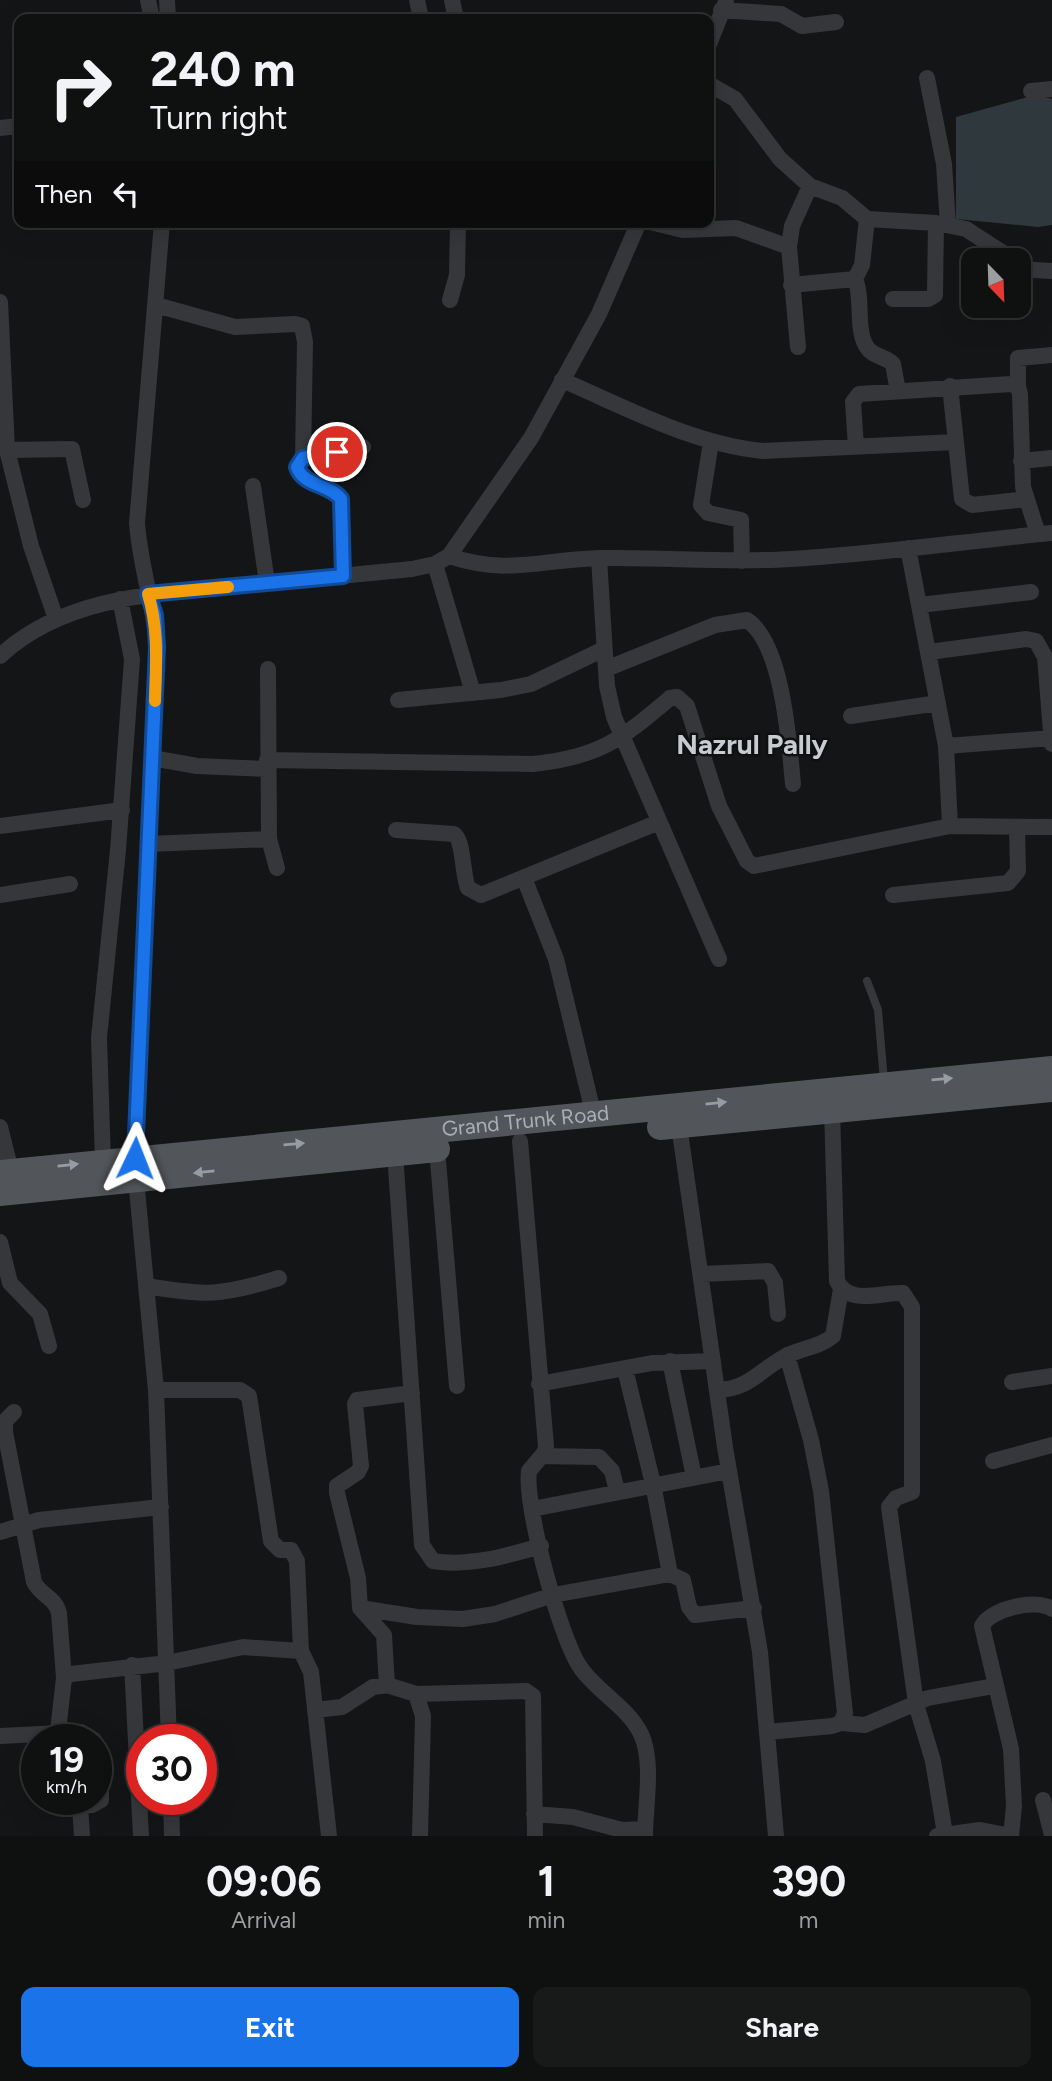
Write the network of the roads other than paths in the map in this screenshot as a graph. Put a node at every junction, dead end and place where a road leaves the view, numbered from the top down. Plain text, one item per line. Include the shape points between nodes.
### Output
1 (724, 5) edge
2 (836, 22) dead end
3 (714, 31) edge
4 (927, 78) dead end
5 (714, 87) edge
6 (1052, 89) edge
7 (1031, 91) dead end
8 (810, 186) junction
9 (867, 219) junction
10 (942, 224) junction
11 (162, 228) edge
12 (458, 228) edge
13 (636, 228) edge
14 (675, 228) edge
15 (789, 247) junction
16 (995, 248) edge
17 (1031, 270) edge
18 (1052, 271) edge
19 (855, 279) junction
20 (791, 285) junction
21 (893, 299) dead end
22 (450, 300) dead end
23 (0, 302) edge
24 (156, 305) junction
25 (798, 347) dead end
26 (1052, 355) edge
27 (562, 380) junction
28 (950, 386) junction
29 (1018, 387) junction
30 (898, 391) junction
31 (711, 442) junction
32 (956, 442) junction
33 (363, 447) dead end
34 (856, 447) junction
35 (7, 450) junction
36 (303, 458) junction
37 (1052, 458) edge
38 (1021, 461) junction
39 (253, 486) dead end
40 (1027, 499) junction
41 (83, 500) dead end
42 (1045, 534) edge
43 (908, 548) junction
44 (599, 558) junction
45 (442, 560) junction
46 (742, 561) junction
47 (343, 576) junction
48 (267, 583) junction
49 (1031, 592) dead end
50 (148, 594) junction
51 (120, 600) junction
52 (920, 605) junction
53 (57, 619) junction
54 (604, 649) junction
55 (929, 652) junction
56 (0, 656) edge
57 (268, 669) dead end
58 (606, 669) junction
59 (473, 693) junction
60 (398, 700) dead end
61 (938, 703) junction
62 (852, 716) dead end
63 (622, 738) junction
64 (1052, 738) edge
65 (1052, 744) edge
66 (946, 746) junction
67 (152, 758) junction
68 (267, 764) junction
69 (793, 784) dead end
70 (121, 810) junction
71 (659, 822) junction
72 (0, 826) edge
73 (950, 826) junction
74 (1052, 827) edge
75 (1017, 828) junction
76 (396, 830) dead end
77 (269, 839) junction
78 (149, 844) junction
79 (277, 867) dead end
80 (524, 878) junction
81 (70, 884) dead end
82 (0, 895) edge
83 (893, 895) dead end
84 (719, 959) dead end
85 (867, 981) dead end
86 (1052, 1069) edge
87 (884, 1084) junction
88 (1052, 1089) edge
89 (832, 1109) junction
90 (594, 1116) junction
91 (679, 1125) junction
92 (0, 1127) edge
93 (520, 1141) junction
94 (437, 1149) junction
95 (396, 1153) junction
96 (103, 1161) junction
97 (136, 1168) junction
98 (4, 1179) edge
99 (0, 1242) edge
100 (701, 1274) junction
101 (279, 1278) dead end
102 (5, 1284) edge
103 (146, 1286) junction
104 (841, 1289) junction
105 (778, 1314) dead end
106 (49, 1346) dead end
107 (787, 1355) junction
108 (670, 1361) junction
109 (713, 1361) junction
110 (625, 1369) junction
111 (1052, 1376) edge
112 (1012, 1382) dead end
113 (539, 1384) junction
114 (457, 1386) dead end
115 (156, 1390) junction
116 (717, 1390) junction
117 (412, 1393) junction
118 (14, 1412) dead end
119 (1052, 1445) edge
120 (542, 1456) junction
121 (993, 1461) dead end
122 (729, 1471) junction
123 (694, 1477) junction
124 (653, 1485) junction
125 (617, 1491) junction
126 (161, 1507) junction
127 (532, 1509) junction
128 (25, 1523) junction
129 (0, 1532) edge
130 (541, 1546) junction
131 (670, 1574) junction
132 (553, 1595) junction
133 (360, 1608) junction
134 (754, 1608) junction
135 (1052, 1609) edge
136 (301, 1651) junction
137 (167, 1663) junction
138 (139, 1665) junction
139 (64, 1678) junction
140 (387, 1685) junction
141 (994, 1686) junction
142 (416, 1695) junction
143 (916, 1704) junction
144 (315, 1710) junction
145 (841, 1723) junction
146 (58, 1724) edge
147 (169, 1724) edge
148 (768, 1732) junction
149 (0, 1736) edge
150 (21, 1736) edge
151 (1042, 1800) dead end
152 (534, 1814) junction
153 (81, 1815) edge
154 (172, 1815) edge
155 (645, 1833) edge
156 (941, 1835) edge
157 (1052, 1835) edge
158 (82, 1836) edge
159 (141, 1836) edge
160 (173, 1836) edge
161 (329, 1836) edge
162 (420, 1836) edge
163 (535, 1836) edge
164 (776, 1836) edge

1 - 2 street via 781,14 802,26
1 - 3 street
4 - 10 street via 944,164
5 - 8 street via 735,99 780,159
6 - 7 street
8 - 9 street via 842,198
8 - 15 street via 792,226
9 - 10 street
9 - 19 street via 862,265
10 - 16 street via 966,229
10 - 21 street via 935,295
11 - 24 street
12 - 22 street via 457,275
13 - 27 street via 599,314
14 - 15 street via 736,229
15 - 20 street
17 - 18 street
19 - 20 street
19 - 30 street via 867,348 893,365
20 - 25 street
23 - 35 street
24 - 36 street via 235,327 302,326
24 - 50 street via 137,523
26 - 29 street via 1018,358
27 - 31 street
27 - 45 street via 531,438
28 - 29 street via 1002,383
28 - 30 street
28 - 32 street
29 - 38 street
30 - 34 street via 855,397
31 - 34 street via 763,451
31 - 46 street via 701,505 708,513 741,520
32 - 34 street
32 - 40 street via 959,487 966,504
33 - 36 street
35 - 41 street via 72,449
35 - 53 street via 30,547
36 - 47 street via 298,462 299,474 341,499
37 - 38 street
38 - 40 street
39 - 48 street
40 - 42 street
42 - 43 street
43 - 46 street
43 - 52 street
44 - 45 street via 503,568
44 - 46 street
44 - 54 street
45 - 47 street
45 - 59 street
47 - 48 street
48 - 50 street
49 - 52 street
50 - 51 street
50 - 67 street via 157,647
51 - 53 street
51 - 70 street via 132,659
52 - 55 street
53 - 56 street
54 - 58 street
54 - 59 street via 531,684
55 - 61 street
55 - 64 street via 1035,640 1045,657
57 - 68 street
58 - 63 street
58 - 69 street via 715,625 747,620 757,627 775,666 788,726
59 - 60 street
61 - 62 street
61 - 66 street
63 - 68 street via 593,753 533,764
63 - 71 street
63 - 73 street via 670,698 683,699 719,806 747,861 754,866
64 - 65 street
64 - 66 street
66 - 73 street
67 - 68 street via 197,766
67 - 78 street
68 - 77 street
70 - 72 street
70 - 96 street via 99,1038
71 - 80 street
71 - 84 street
73 - 75 street
74 - 75 street
75 - 83 street via 1018,871 1008,883
76 - 80 street via 459,838 465,879 473,894 490,893
77 - 78 street
77 - 79 street
78 - 97 street
80 - 90 street via 556,959
81 - 82 street
85 - 87 lane via 878,1010
87 -> 86 main road, Grand Trunk Road
90 -> 87 main road, Grand Trunk Road
88 - 89 main road, Grand Trunk Road
89 - 91 main road, Grand Trunk Road
89 - 104 street via 834,1228
97 -> 90 main road, Grand Trunk Road
91 - 93 main road, Grand Trunk Road
91 - 100 street
92 - 98 street
93 - 94 main road, Grand Trunk Road
93 - 113 street
94 - 95 main road, Grand Trunk Road
94 - 114 street
95 -> 97 main road, Grand Trunk Road
95 - 117 street
96 - 97 main road, Grand Trunk Road
98 -> 96 main road, Grand Trunk Road
97 - 98 main road, Grand Trunk Road
97 - 103 street
99 - 102 street
100 - 105 street via 768,1271 775,1283
100 - 109 street
101 - 103 street via 234,1292 204,1295
102 - 106 street via 40,1314
103 - 115 street
104 - 107 street via 833,1336
104 - 143 street via 850,1295 903,1293 912,1307 912,1492 896,1498 889,1507
107 - 116 street via 743,1386
107 - 145 street via 821,1491 845,1713
108 - 109 street
108 - 110 street
108 - 123 street
109 - 116 street
110 - 113 street
110 - 124 street
111 - 112 street
113 - 120 street via 546,1446
115 - 126 street
115 - 136 street via 240,1390 249,1396 271,1541 280,1550 291,1550 297,1561
116 - 122 street
117 - 130 street via 426,1554 433,1561 447,1563 495,1558
117 - 133 street via 362,1397 355,1404 361,1466 337,1486 337,1493 358,1578
118 - 128 street via 5,1421 5,1432
119 - 121 street
120 - 125 street via 600,1457 612,1471
120 - 127 street via 529,1471
122 - 123 street
122 - 134 street
123 - 124 street
124 - 125 street
124 - 131 street
125 - 127 street
126 - 128 street
126 - 137 street
127 - 130 street
128 - 129 street
128 - 139 street via 34,1582 60,1613
130 - 132 street
131 - 132 street
131 - 134 street via 683,1580 695,1615
132 - 133 street via 463,1619
132 - 155 street via 565,1639 580,1667 641,1734
133 - 140 street via 384,1635
134 - 148 street
135 - 141 street via 1040,1604 1025,1606 985,1619 982,1635
136 - 137 street via 243,1647
136 - 144 street via 310,1672
137 - 138 street
137 - 147 street
138 - 139 street
138 - 159 street
139 - 146 street
140 - 142 street
140 - 144 street via 373,1687 342,1707
141 - 143 street
141 - 156 street via 1012,1749 1011,1836 980,1830
142 - 152 street via 526,1691 533,1696
142 - 162 street via 423,1716
143 - 145 street via 865,1725
143 - 156 street via 933,1761
144 - 161 street
145 - 148 street
148 - 164 street
149 - 150 street
151 - 157 street
152 - 155 street via 573,1817
152 - 163 street
153 - 158 street
154 - 160 street

